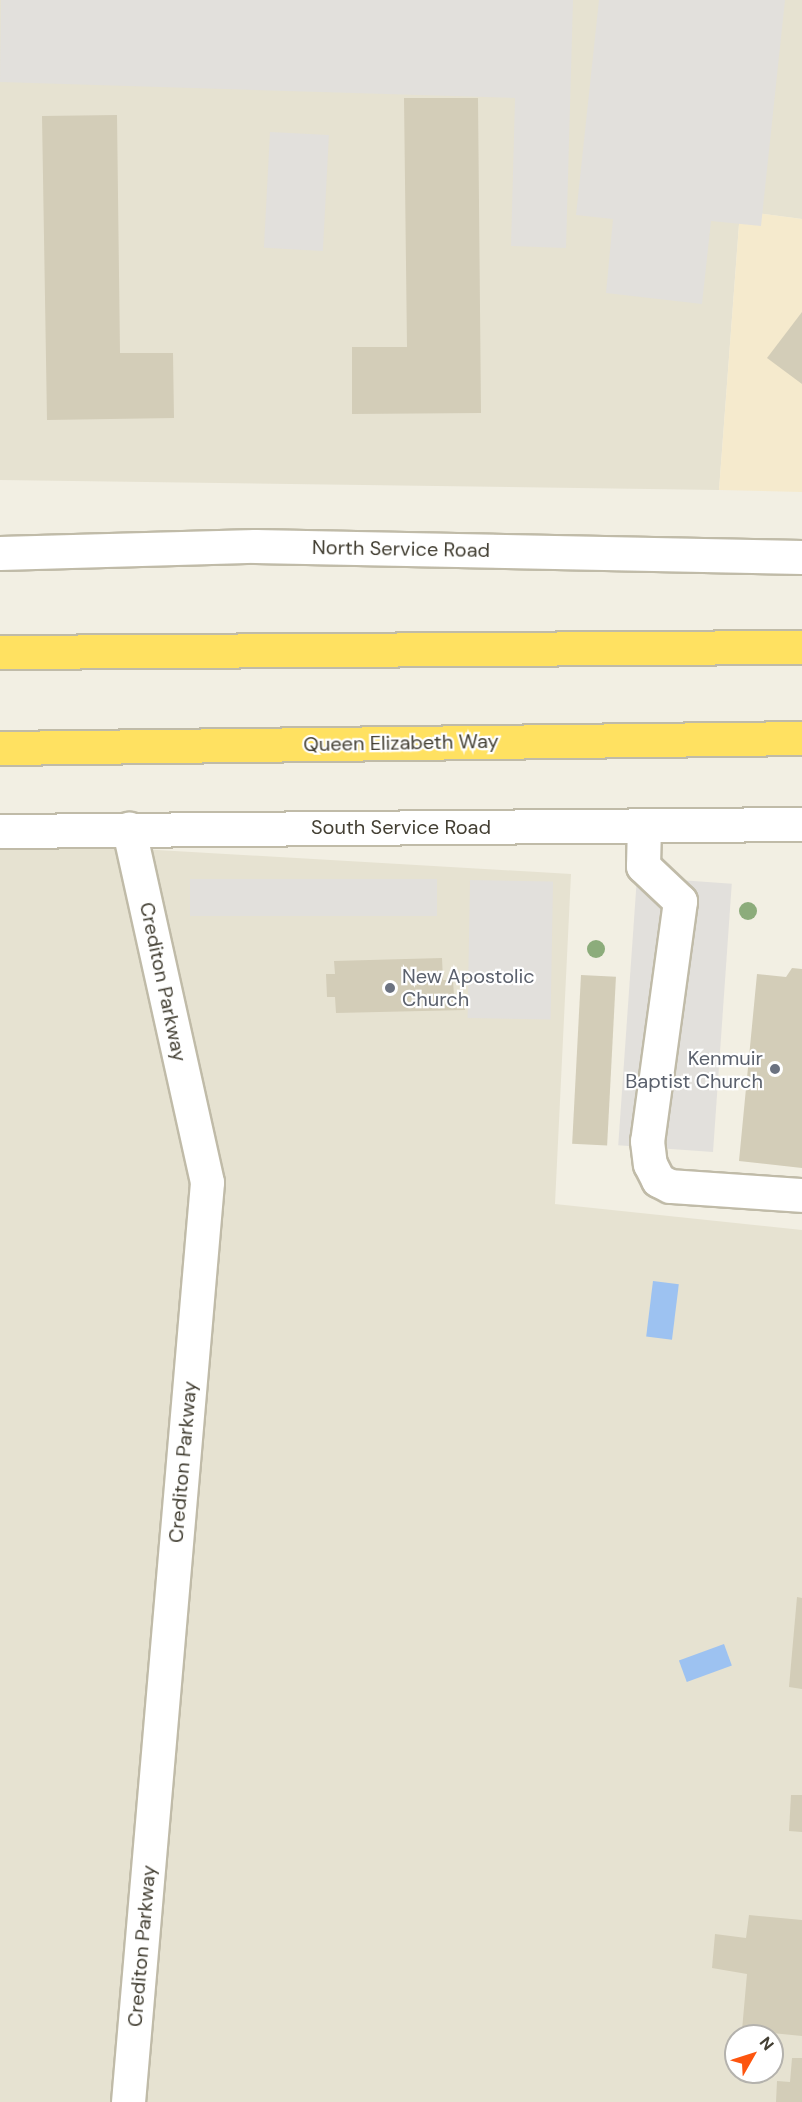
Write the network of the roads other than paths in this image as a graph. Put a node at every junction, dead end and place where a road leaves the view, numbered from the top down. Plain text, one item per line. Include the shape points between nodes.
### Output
1 (0, 553) edge
2 (802, 557) edge
3 (802, 647) edge
4 (0, 652) edge
5 (802, 738) edge
6 (0, 748) edge
7 (802, 824) edge
8 (644, 825) junction
9 (129, 829) junction
10 (0, 831) edge
11 (802, 1195) edge
12 (128, 2102) edge

1 - 2 street, North Service Road via 255,546
3 - 4 highway
5 - 6 highway, Queen Elizabeth Way
7 - 8 street, South Service Road
8 - 9 street, South Service Road
8 - 11 street via 644,866 680,902 647,1142 650,1164 658,1180 670,1186
9 - 10 street, South Service Road
9 - 12 street, Crediton Parkway via 207,1182

